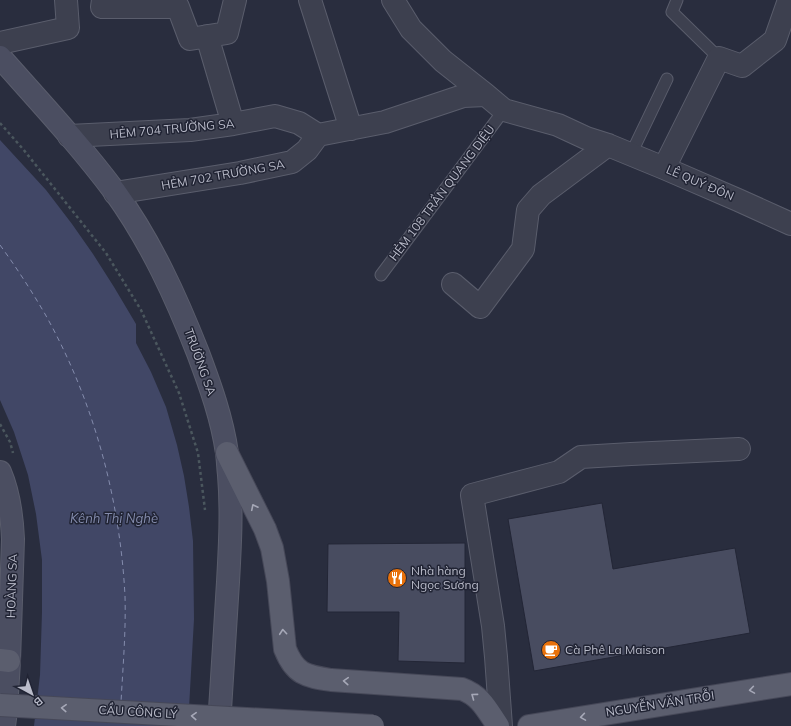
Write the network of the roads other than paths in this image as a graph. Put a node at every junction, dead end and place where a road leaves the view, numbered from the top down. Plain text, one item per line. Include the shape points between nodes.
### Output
1 (66, 0) edge
2 (103, 0) edge
3 (235, 0) edge
4 (310, 0) edge
5 (393, 0) edge
6 (677, 0) edge
7 (789, 0) edge
8 (207, 36) junction
9 (0, 43) edge
10 (0, 57) edge
11 (719, 58) junction
12 (667, 78) dead end
13 (486, 95) junction
14 (504, 110) junction
15 (233, 124) junction
16 (351, 128) junction
17 (318, 134) junction
18 (69, 136) junction
19 (608, 145) junction
20 (631, 154) junction
21 (664, 168) junction
22 (115, 193) junction
23 (791, 224) edge
24 (381, 275) dead end
25 (453, 284) dead end
26 (740, 449) dead end
27 (227, 453) junction
28 (0, 472) edge
29 (5, 661) edge
30 (791, 684) edge
31 (0, 704) edge
32 (4, 726) edge
33 (219, 726) edge
34 (373, 726) edge
35 (500, 726) edge
36 (528, 726) edge

1 - 9 street via 68,28
2 - 8 street via 102,7 178,6 190,38
3 - 8 street via 228,33
4 - 16 street
5 - 13 street via 412,29 443,61
6 - 11 lane via 672,12
7 - 11 street via 776,40 742,66
8 - 15 street
10 - 18 street, TRƯỜNG SA
11 - 21 street
12 - 20 lane
13 - 14 street
13 - 16 street via 463,96 385,122
14 - 19 street via 558,125
14 - 24 lane, HẺM 108 TRẦN QUANG DIỆU
15 - 17 street, HẺM 704 TRƯỜNG SA via 275,116 300,123
15 - 18 street, HẺM 704 TRƯỜNG SA via 190,130
16 - 17 street
17 - 22 street, HẺM 702 TRƯỜNG SA via 307,150 292,162
18 - 22 street, TRƯỜNG SA
19 - 20 street, LÊ QUÝ ÐÔN
19 - 25 street via 541,195 528,210 523,249 480,307
20 - 21 street, LÊ QUÝ ÐÔN
21 - 23 street, LÊ QUÝ ÐÔN
22 - 27 street, TRƯỜNG SA via 156,259 188,327 213,395
26 - 35 street via 581,457 559,472 472,495 493,626
27 - 33 street, TRƯỜNG SA via 231,535
35 -> 27 main road via 479,698 462,689 314,678 304,674 294,665 285,649 272,548
28 - 29 street, HOÀNG SA via 12,519 13,539
29 - 32 street, HOÀNG SA
30 -> 36 main road, NGUYỄN VĂN TRỖI
34 -> 31 main road, CẦU CÔNG LÝ, bridge

